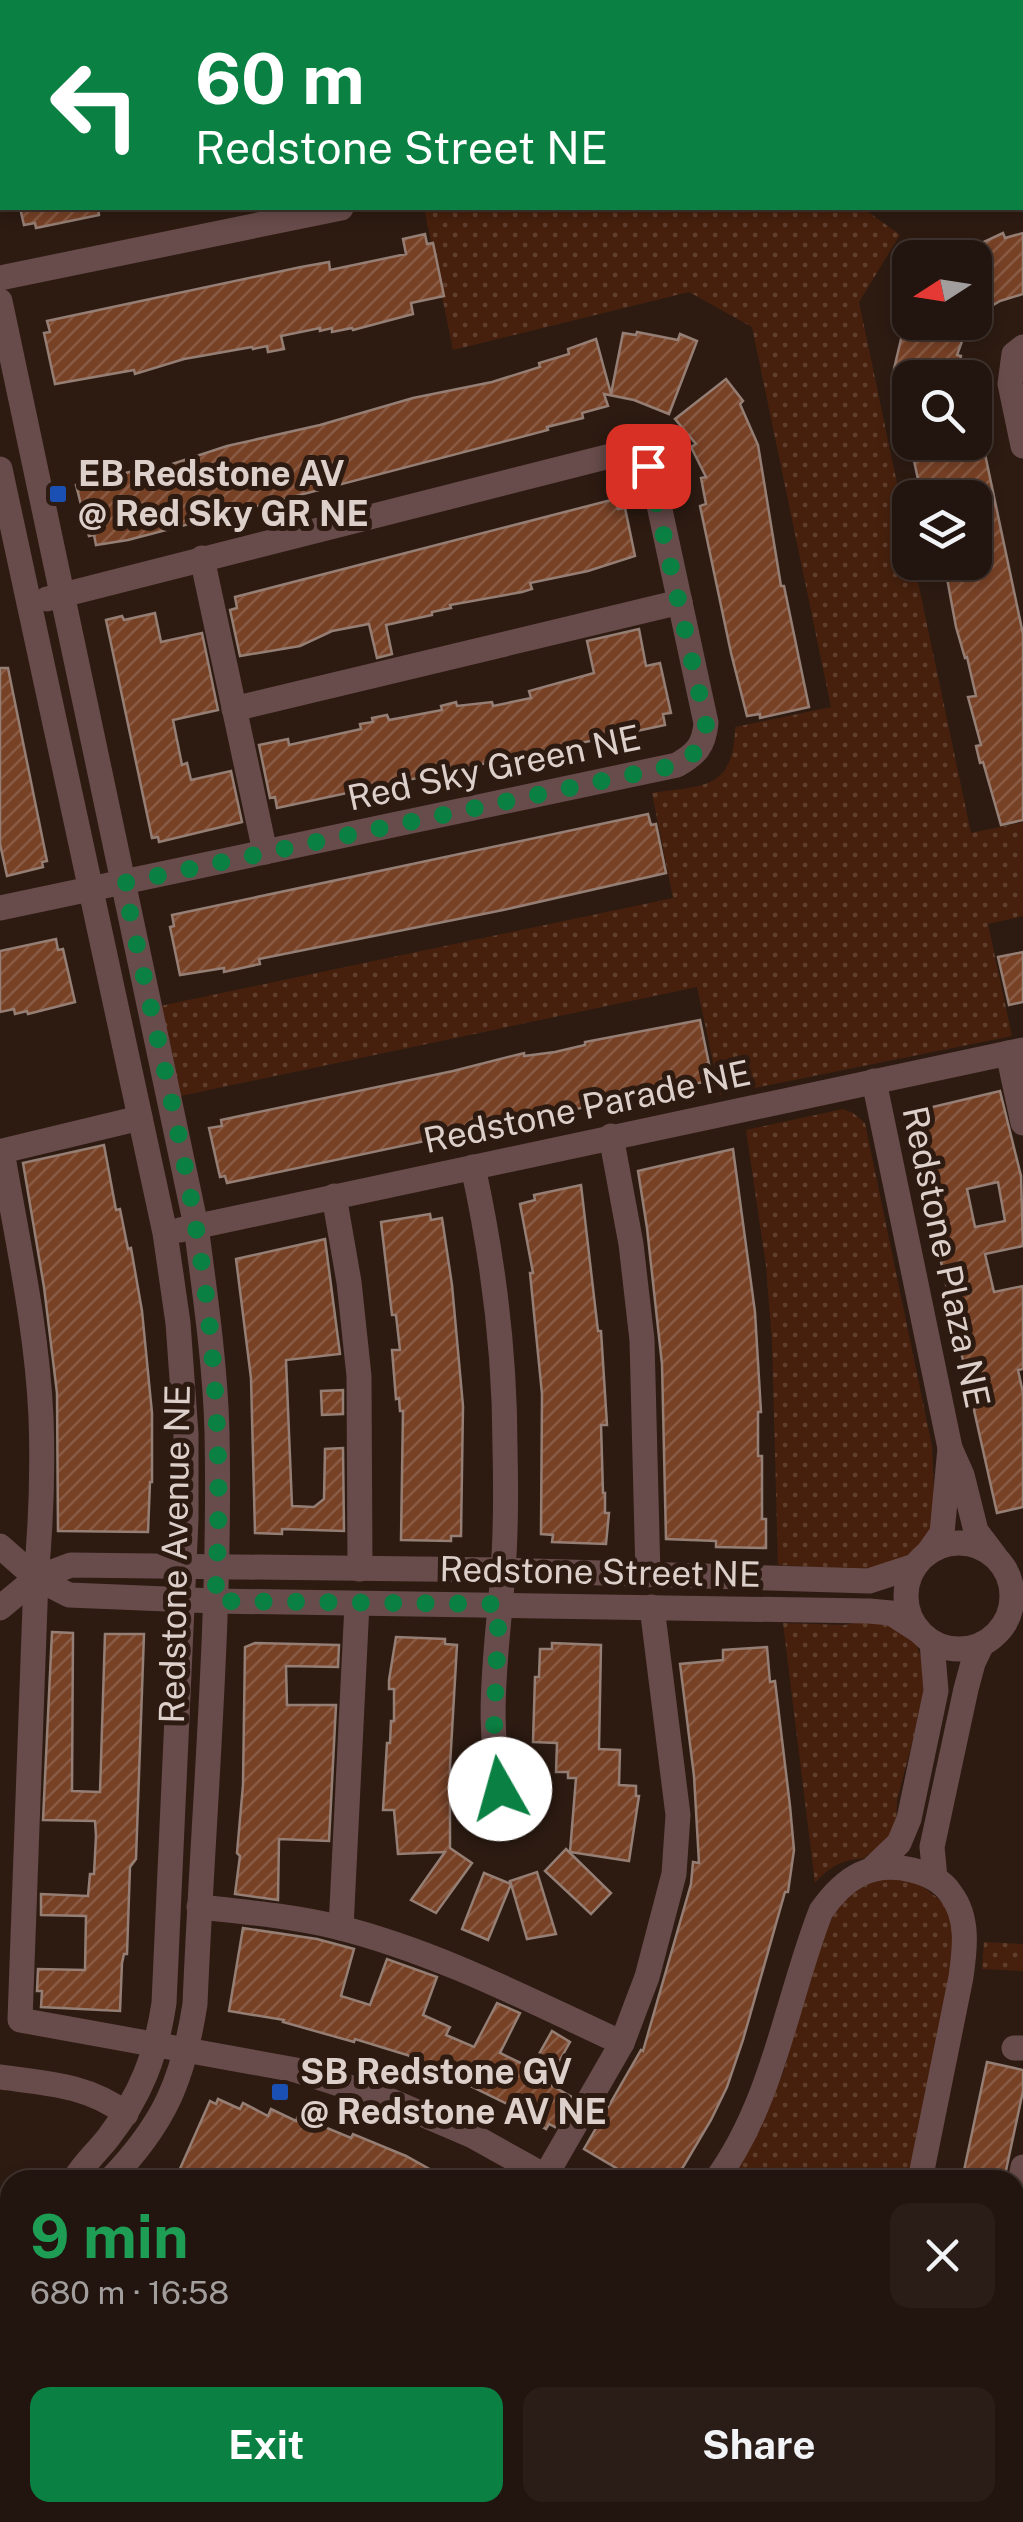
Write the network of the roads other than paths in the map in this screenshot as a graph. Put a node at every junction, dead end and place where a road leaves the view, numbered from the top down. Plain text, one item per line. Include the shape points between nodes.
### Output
1 (320, 210) edge
2 (245, 217) edge
3 (0, 278) edge
4 (0, 301) edge
5 (1023, 347) edge
6 (1023, 446) edge
7 (0, 469) edge
8 (202, 558) junction
9 (62, 595) junction
10 (680, 602) junction
11 (28, 603) junction
12 (234, 709) junction
13 (265, 852) junction
14 (124, 883) junction
15 (89, 889) junction
16 (0, 908) edge
17 (1016, 1051) edge
18 (874, 1081) junction
19 (140, 1118) junction
20 (1023, 1123) edge
21 (611, 1136) junction
22 (473, 1166) junction
23 (334, 1196) junction
24 (196, 1226) junction
25 (166, 1233) junction
26 (950, 1448) junction
27 (0, 1546) edge
28 (922, 1560) junction
29 (185, 1564) junction
30 (218, 1565) junction
31 (1008, 1568) edge
32 (360, 1569) junction
33 (503, 1570) junction
34 (648, 1574) junction
35 (36, 1578) junction
36 (184, 1600) junction
37 (215, 1601) junction
38 (357, 1604) junction
39 (499, 1604) junction
40 (652, 1607) junction
41 (0, 1608) edge
42 (1015, 1616) edge
43 (926, 1636) junction
44 (982, 1644) junction
45 (510, 1813) dead end
46 (874, 1867) junction
47 (935, 1878) junction
48 (200, 1907) junction
49 (340, 1928) junction
50 (622, 2043) junction
51 (158, 2044) junction
52 (188, 2048) junction
53 (0, 2077) edge
54 (126, 2114) junction
55 (82, 2170) edge
56 (128, 2170) edge
57 (534, 2170) edge
58 (553, 2170) edge
59 (722, 2170) edge
60 (922, 2170) edge

1 - 2 street
2 - 3 street
4 - 9 street, Redstone Avenue NE
5 - 6 street via 1014,354 1010,384
7 - 11 street, Redstone Avenue NE
8 - 9 street, Red Sky Green NE
8 - 10 street, Red Sky Green NE via 622,454 648,466
8 - 12 street
9 - 11 street, Red Sky Green NE
9 - 14 street, Redstone Avenue NE
10 - 12 street
10 - 13 street, Red Sky Green NE via 706,723 695,754 677,765
11 - 15 street, Redstone Avenue NE
12 - 13 street
13 - 14 street, Red Sky Green NE
14 - 15 street, Red Sky Green NE
14 - 24 street, Redstone Avenue NE
15 - 16 street, Red Sky Green NE
15 - 19 street, Redstone Avenue NE
17 - 18 street, Redstone Parade NE
17 - 20 street
18 - 21 street, Redstone Parade NE
18 - 26 street, Redstone Plaza NE
19 - 25 street, Redstone Avenue NE
19 - 35 street via 2,1151 41,1414
21 - 22 street, Redstone Parade NE
21 - 34 street via 642,1340
22 - 23 street, Redstone Parade NE
22 - 33 street via 499,1332 506,1446
23 - 24 street, Redstone Parade NE
23 - 32 street via 359,1376
24 - 25 street, Redstone Parade NE
24 - 30 street, Redstone Avenue NE via 216,1427
25 - 29 street, Redstone Avenue NE via 186,1434
26 - 28 street, Redstone Plaza NE via 942,1533
26 - 31 street, Redstone Plaza NE via 976,1531
27 - 35 street
28 - 31 street via 944,1545 962,1543 980,1547
28 - 34 street, Redstone Street NE via 870,1580
28 - 43 street via 906,1599
29 - 30 street, Redstone Street NE
29 - 35 street, Redstone Street NE via 71,1565
29 - 36 street, Redstone Avenue NE
30 - 32 street, Redstone Street NE
30 - 37 street, Redstone Avenue NE
31 - 42 street
32 - 33 street, Redstone Street NE
33 - 34 street, Redstone Street NE
33 - 39 street
35 - 36 street, Redstone Street NE via 69,1595
35 - 41 street
35 - 51 street via 20,2020
36 - 37 street, Redstone Street NE
36 - 51 street, Redstone Avenue NE
37 - 38 street, Redstone Street NE
37 - 48 street, Redstone Avenue NE
38 - 39 street, Redstone Street NE
38 - 49 street
39 - 40 street, Redstone Street NE
39 - 45 street via 493,1754
40 - 43 street, Redstone Street NE via 892,1613
40 - 50 street via 678,1815 674,1874
42 - 44 street
43 - 44 street via 948,1648
43 - 46 street via 936,1692 909,1819 898,1843
44 - 47 street via 972,1663 932,1847
46 - 47 street
46 - 59 street via 850,1880 821,1911 766,2082
47 - 60 street via 957,1905 966,1945
48 - 49 street
48 - 52 street, Redstone Avenue NE
49 - 50 street via 451,1964
50 - 58 street
51 - 52 street
51 - 54 street, Redstone Avenue NE
52 - 56 street, Redstone Avenue NE via 178,2085
52 - 57 street via 296,2070 389,2100
53 - 54 street via 70,2086
54 - 55 street, Redstone Avenue NE

